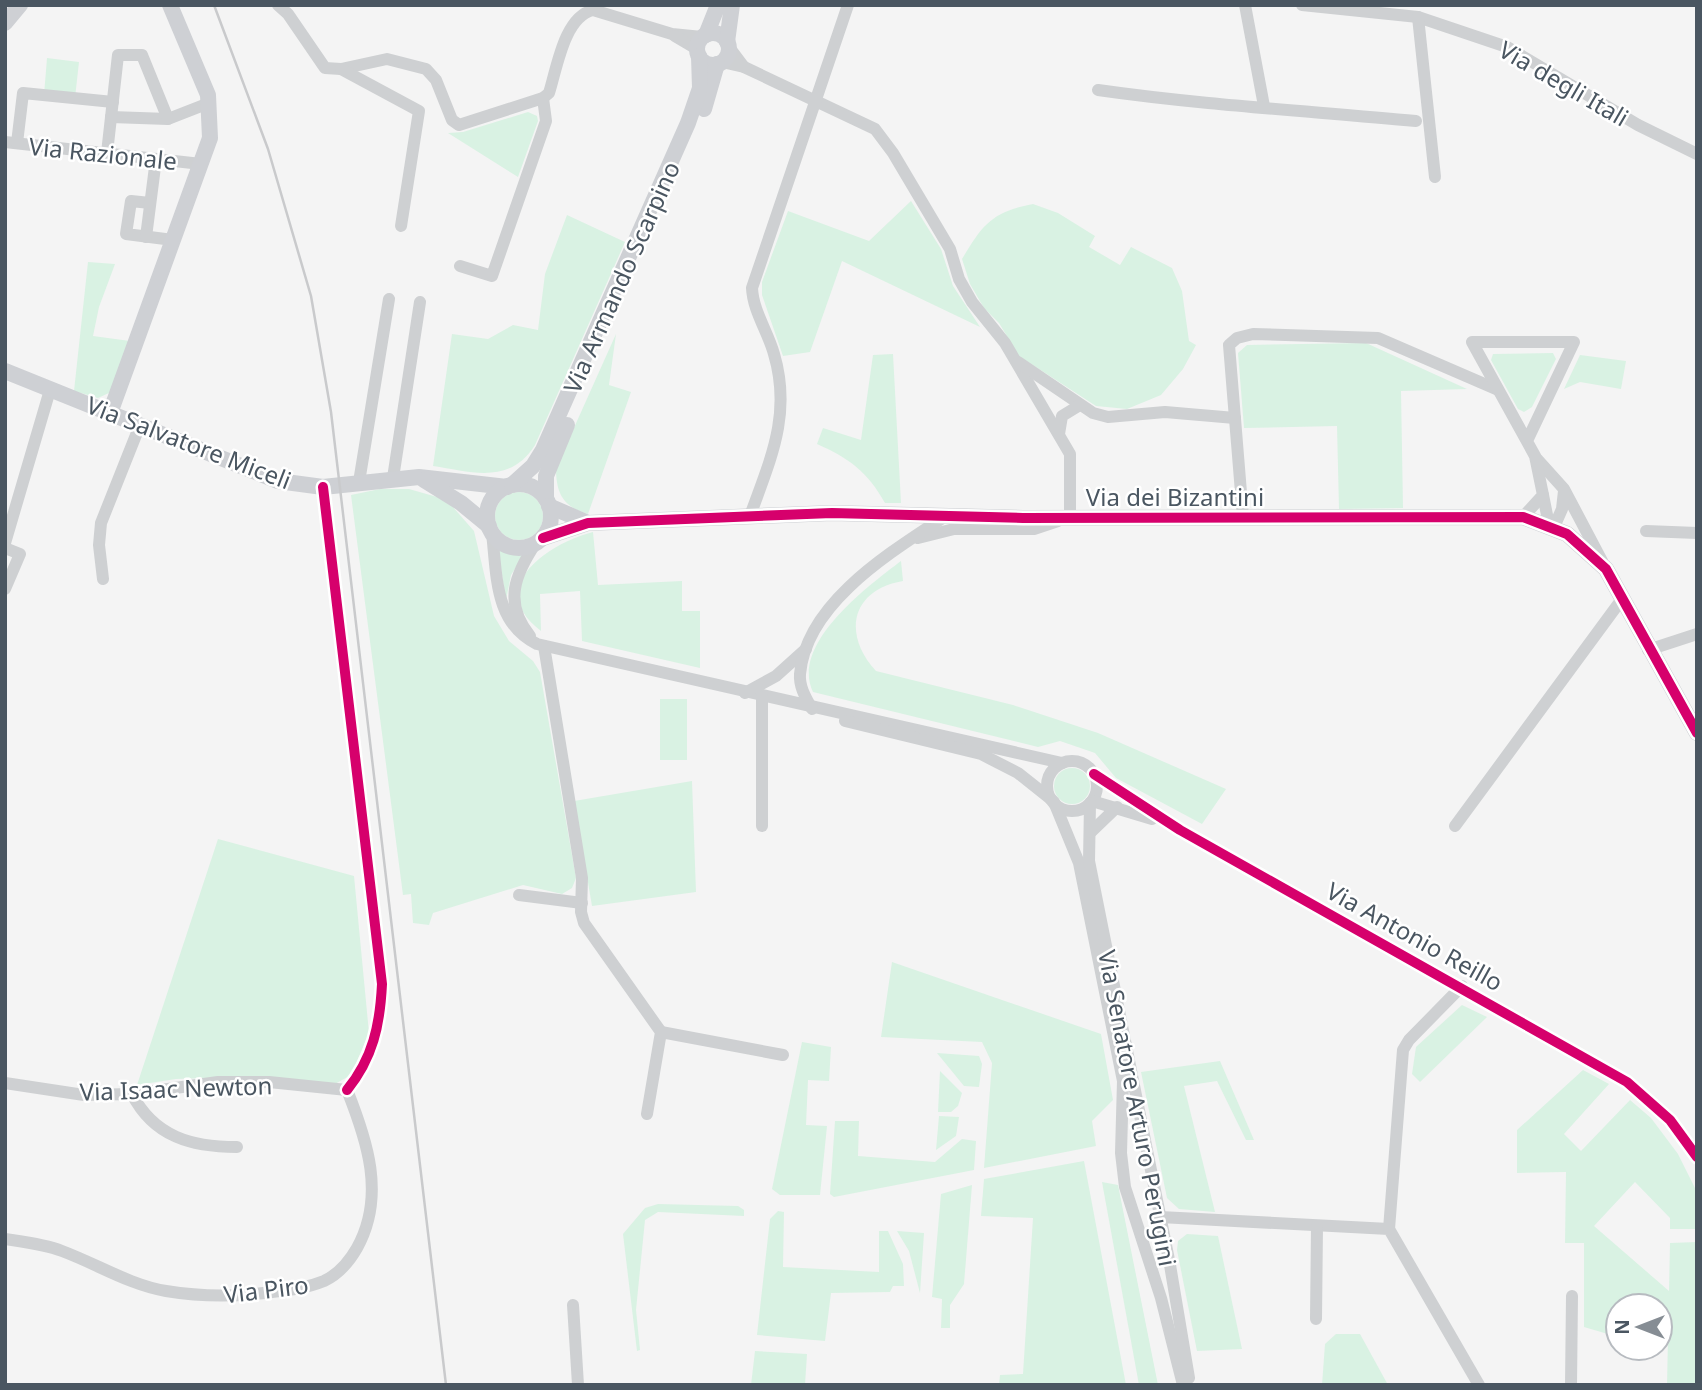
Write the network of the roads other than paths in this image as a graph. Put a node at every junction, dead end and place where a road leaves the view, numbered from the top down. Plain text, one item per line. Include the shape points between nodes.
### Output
1 (20, 5) edge
2 (167, 5) edge
3 (278, 5) edge
4 (719, 5) edge
5 (732, 5) edge
6 (848, 5) edge
7 (1245, 5) edge
8 (1302, 5) edge
9 (1418, 17) junction
10 (5, 23) edge
11 (701, 44) junction
12 (724, 54) junction
13 (341, 69) junction
14 (1098, 89) dead end
15 (543, 98) junction
16 (113, 102) junction
17 (209, 103) junction
18 (815, 103) junction
19 (1264, 106) junction
20 (111, 117) junction
21 (167, 120) junction
22 (1416, 121) dead end
23 (11, 143) edge
24 (107, 153) junction
25 (1697, 154) edge
26 (156, 159) junction
27 (201, 163) junction
28 (1435, 177) dead end
29 (150, 203) junction
30 (401, 226) dead end
31 (146, 237) junction
32 (173, 240) junction
33 (460, 266) dead end
34 (389, 299) dead end
35 (420, 302) dead end
36 (1013, 359) junction
37 (6, 376) edge
38 (1496, 389) junction
39 (50, 390) junction
40 (1080, 405) junction
41 (110, 413) junction
42 (1235, 418) junction
43 (140, 425) junction
44 (1059, 435) junction
45 (1527, 441) junction
46 (1535, 456) junction
47 (419, 477) junction
48 (393, 478) junction
49 (359, 482) junction
50 (323, 486) junction
51 (510, 486) junction
52 (1564, 489) junction
53 (1543, 495) junction
54 (548, 503) junction
55 (915, 514) junction
56 (750, 516) junction
57 (1243, 517) junction
58 (1523, 517) junction
59 (1066, 518) junction
60 (951, 521) junction
61 (587, 523) junction
62 (1551, 526) junction
63 (490, 529) junction
64 (1646, 531) dead end
65 (1697, 533) edge
66 (540, 540) junction
67 (911, 540) junction
68 (5, 546) edge
69 (1606, 569) junction
70 (103, 579) dead end
71 (5, 589) edge
72 (1622, 599) junction
73 (1697, 634) edge
74 (541, 645) junction
75 (806, 648) junction
76 (1648, 650) junction
77 (745, 693) junction
78 (762, 697) junction
79 (812, 709) junction
80 (1697, 733) edge
81 (1062, 763) junction
82 (1094, 774) junction
83 (1053, 801) junction
84 (1091, 802) junction
85 (1116, 807) junction
86 (762, 826) dead end
87 (1455, 826) dead end
88 (1180, 830) junction
89 (1091, 832) junction
90 (519, 895) dead end
91 (582, 903) junction
92 (1462, 986) junction
93 (660, 1031) junction
94 (783, 1055) dead end
95 (5, 1083) edge
96 (347, 1090) junction
97 (132, 1094) junction
98 (647, 1114) dead end
99 (1122, 1140) junction
100 (1144, 1143) junction
101 (237, 1147) dead end
102 (1697, 1157) edge
103 (1161, 1218) junction
104 (1136, 1224) junction
105 (1317, 1226) junction
106 (1390, 1229) junction
107 (5, 1239) edge
108 (1572, 1296) dead end
109 (573, 1305) dead end
110 (1317, 1319) dead end
111 (578, 1385) edge
112 (1183, 1385) edge
113 (1190, 1385) edge
114 (1479, 1385) edge
115 (1571, 1385) edge

1 - 10 street
2 - 17 street
3 - 13 street via 325,68
4 - 11 street, Via Armando Scarpino
5 - 12 street, Via Armando Scarpino
6 - 18 street
7 - 19 street
8 - 9 street, Via degli Itali
9 - 25 street, Via degli Itali via 1507,47 1638,125
9 - 28 street
11 - 12 street via 705,63
11 - 12 street via 716,33
11 - 15 street via 593,10 586,12 573,25
11 - 51 street, Via Armando Scarpino via 699,88 666,174 543,450
12 - 18 street
12 - 54 street, Via Armando Scarpino via 698,127 546,476
13 - 15 street via 387,59 425,69 436,80 452,120 459,125
13 - 30 street via 419,111
14 - 19 street via 1194,104
15 - 33 street via 546,121 492,276
16 - 20 street
16 - 21 street via 118,55 142,55
16 - 23 street via 23,93
17 - 21 street
17 - 27 street via 210,138
18 - 36 street via 875,129 950,249 972,302
18 - 56 street via 752,288 777,364 780,425
19 - 22 street
20 - 21 street
20 - 24 street
23 - 24 street, Via Razionale
24 - 26 street, Via Razionale
26 - 27 street, Via Razionale
26 - 29 street
27 - 32 street
29 - 31 street
29 - 31 street via 131,201 126,234
31 - 32 street
32 - 41 street
34 - 49 street
35 - 48 street
36 - 40 street
36 - 44 street
37 - 39 street, Via Salvatore Miceli
38 - 42 street via 1378,338 1253,334 1229,345
38 - 45 street
38 - 45 street via 1472,342 1574,342
39 - 41 street, Via Salvatore Miceli
39 - 68 street
40 - 42 street via 1108,417 1165,412
40 - 44 street via 1062,416
41 - 43 street, Via Salvatore Miceli
42 - 57 street
43 - 50 street, Via Salvatore Miceli via 278,481
43 - 70 street via 101,523
44 - 59 street via 1073,466
45 - 46 street
46 - 52 street
46 - 53 street
47 - 48 street, Via Salvatore Miceli
47 - 51 street, Via Salvatore Miceli
47 - 63 street via 461,503
48 - 49 street, Via Salvatore Miceli
49 - 50 street, Via Salvatore Miceli
50 - 96 street via 382,984 372,1051
51 - 54 street via 531,486
51 - 63 street via 499,491 489,507
52 - 62 street via 1562,509
52 - 69 street
53 - 58 street
53 - 62 street
54 - 61 street, Via dei Bizantini
54 - 66 street via 551,520
55 - 56 street, Via dei Bizantini
55 - 60 street, Via dei Bizantini
55 - 67 street via 921,528
56 - 61 street, Via dei Bizantini
57 - 58 street, Via dei Bizantini
57 - 59 street, Via dei Bizantini
58 - 62 street, Via dei Bizantini
59 - 60 street, Via dei Bizantini
60 - 67 street
61 - 66 street, Via dei Bizantini
62 - 69 street, Via dei Bizantini via 1584,546
63 - 66 street via 507,546 517,548
63 - 74 street via 505,615 520,636
64 - 65 street
66 - 74 street via 519,568 513,597 525,630
67 - 75 street via 859,576 823,619
68 - 71 street via 20,554
69 - 72 street, Via dei Bizantini
72 - 76 street, Via dei Bizantini
72 - 87 street
73 - 76 street
74 - 77 street
74 - 91 street via 582,878
75 - 77 street via 776,676
75 - 79 street via 800,675
76 - 80 street, Via dei Bizantini
77 - 78 street
78 - 79 street
78 - 86 street
79 - 81 street via 862,716
79 - 83 street via 981,754
81 - 82 street via 1076,761
81 - 83 street via 1048,780
82 - 84 street via 1097,788
82 - 88 street, Via Antonio Reillo
83 - 84 street via 1072,810
83 - 99 street, Via Senatore Arturo Perugini via 1079,863 1124,1089
84 - 85 street, Via Antonio Reillo
84 - 89 street, Via Senatore Arturo Perugini
85 - 88 street, Via Antonio Reillo
85 - 89 street
88 - 92 street, Via Antonio Reillo
89 - 100 street, Via Senatore Arturo Perugini via 1089,861
90 - 91 street
91 - 93 street via 584,923
92 - 102 street, Via Antonio Reillo via 1627,1082 1670,1120
92 - 106 street via 1404,1050
93 - 94 street
93 - 98 street
95 - 97 street, Via Isaac Newton via 84,1095
96 - 97 street, Via Isaac Newton via 218,1082
96 - 107 street, Via Piro via 369,1156 371,1211 351,1258 325,1281 237,1297 166,1291 61,1251
97 - 101 street via 142,1114 173,1136 204,1147
99 - 100 street via 1132,1129
99 - 104 street, Via Senatore Arturo Perugini via 1124,1179
100 - 103 street, Via Senatore Arturo Perugini
103 - 104 street via 1153,1229
103 - 105 street
103 - 113 street, Via Senatore Arturo Perugini
104 - 112 street, Via Senatore Arturo Perugini
105 - 106 street
105 - 110 street
106 - 114 street
108 - 115 street
109 - 111 street

